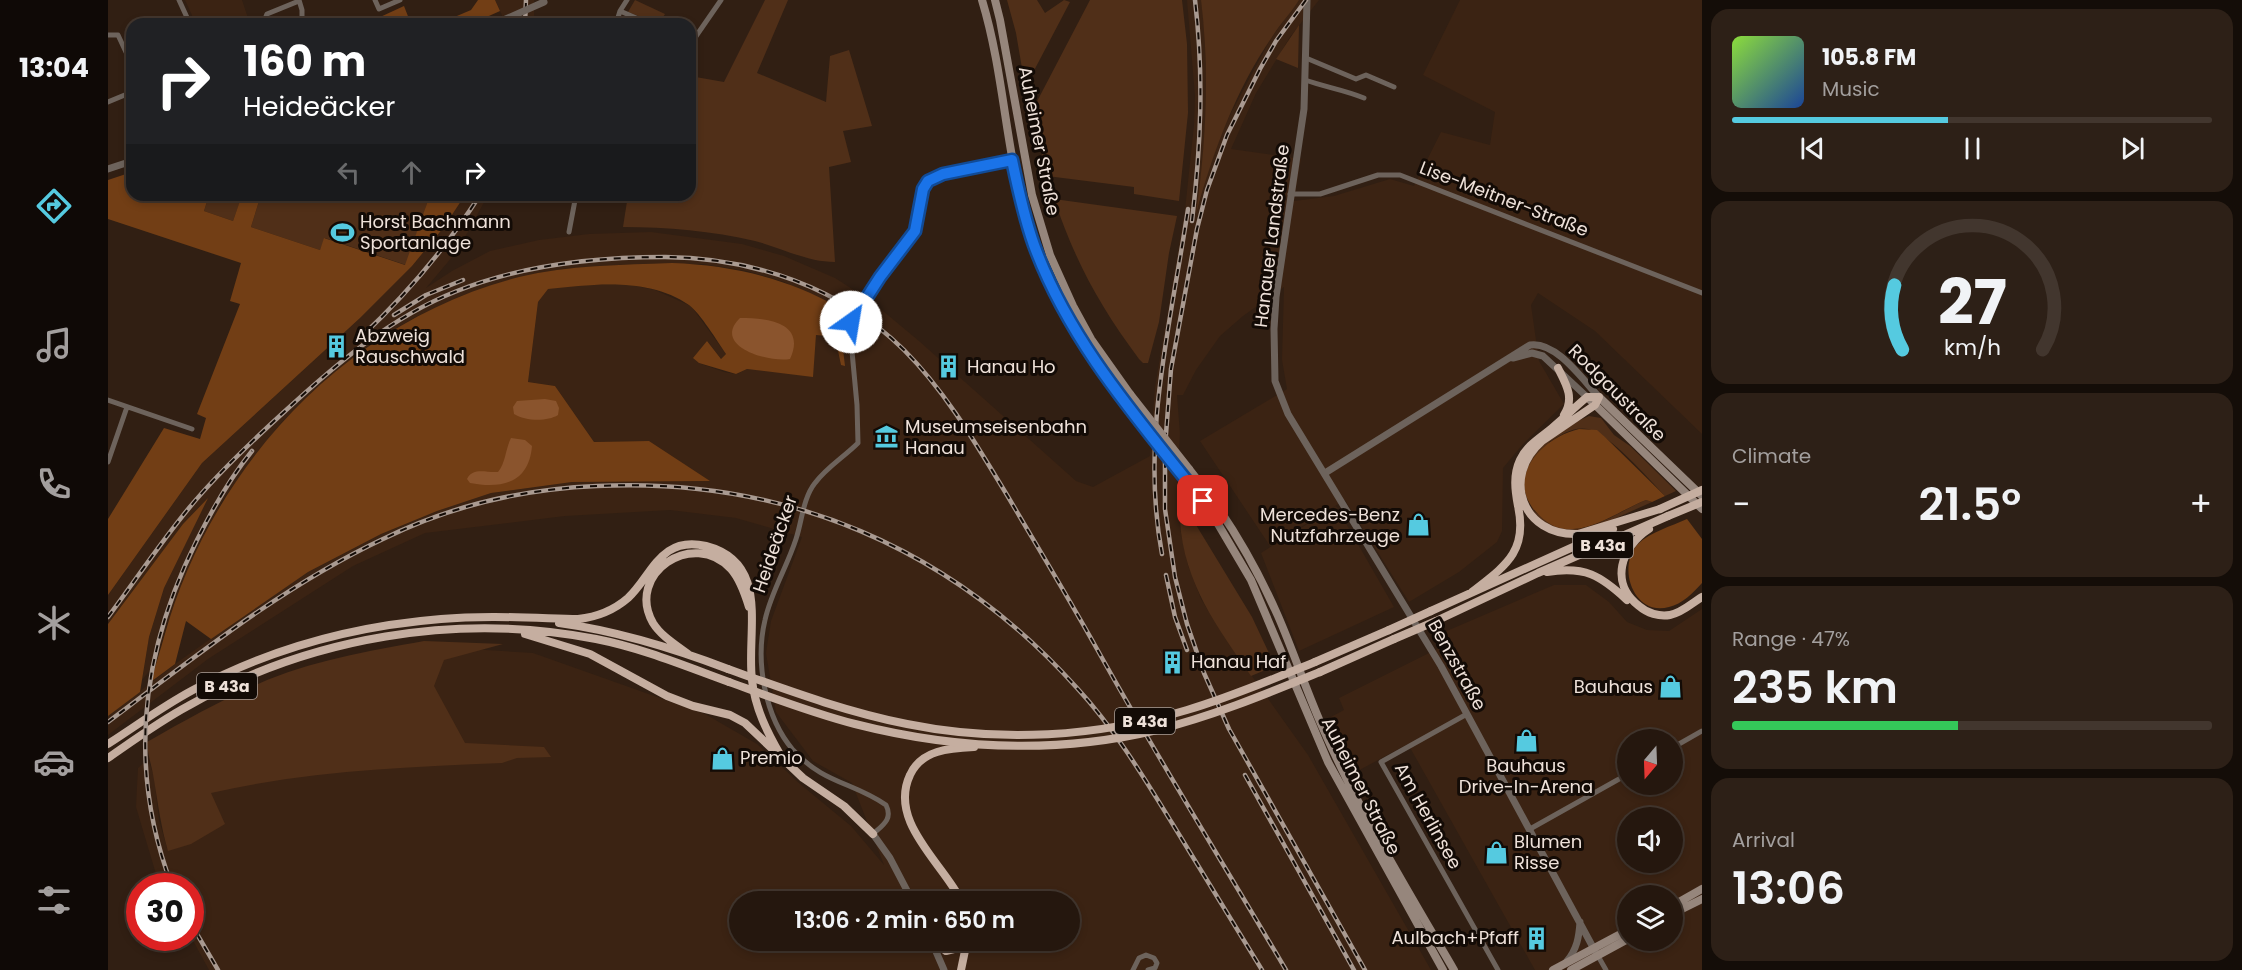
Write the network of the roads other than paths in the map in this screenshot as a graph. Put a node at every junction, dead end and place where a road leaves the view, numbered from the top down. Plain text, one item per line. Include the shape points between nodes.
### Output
1 (179, 0) edge
2 (299, 0) edge
3 (375, 0) edge
4 (400, 0) edge
5 (627, 0) edge
6 (721, 0) edge
7 (982, 0) edge
8 (995, 0) edge
9 (1307, 0) edge
10 (547, 1) edge
11 (620, 11) junction
12 (187, 18) edge
13 (264, 18) edge
14 (302, 18) edge
15 (508, 18) edge
16 (618, 18) edge
17 (636, 18) edge
18 (108, 35) edge
19 (696, 36) edge
20 (126, 52) edge
21 (1306, 58) junction
22 (1305, 80) junction
23 (1394, 87) dead end
24 (126, 94) edge
25 (1364, 98) dead end
26 (108, 102) edge
27 (1012, 160) junction
28 (126, 163) edge
29 (108, 169) edge
30 (1290, 194) junction
31 (575, 201) edge
32 (569, 232) dead end
33 (1702, 293) edge
34 (1503, 363) junction
35 (1558, 368) junction
36 (1280, 395) joint
37 (1587, 397) junction
38 (108, 400) edge
39 (1597, 401) junction
40 (127, 407) junction
41 (1559, 422) junction
42 (192, 429) dead end
43 (108, 462) edge
44 (1325, 473) junction
45 (1702, 490) edge
46 (1702, 496) edge
47 (1702, 502) edge
48 (1660, 508) junction
49 (1702, 509) edge
50 (1668, 516) junction
51 (1538, 573) junction
52 (1472, 592) junction
53 (1702, 598) edge
54 (527, 619) junction
55 (752, 619) junction
56 (510, 629) junction
57 (688, 654) junction
58 (1467, 714) junction
59 (1702, 731) edge
60 (1683, 742) edge
61 (108, 744) edge
62 (998, 746) junction
63 (781, 756) junction
64 (108, 758) edge
65 (1617, 780) edge
66 (1530, 830) junction
67 (873, 834) junction
68 (1702, 889) edge
69 (908, 891) edge
70 (955, 891) edge
71 (1702, 899) edge
72 (1683, 900) edge
73 (1683, 908) edge
74 (1580, 922) junction
75 (1617, 938) edge
76 (1617, 943) edge
77 (936, 951) edge
78 (965, 951) edge
79 (1596, 952) junction
80 (1569, 967) edge
81 (944, 970) edge
82 (962, 970) edge
83 (1133, 970) edge
84 (1148, 970) edge
85 (1443, 970) edge
86 (1454, 970) edge
87 (1498, 970) edge
88 (1553, 970) edge
89 (1606, 970) edge

1 - 12 street
2 - 13 street
2 - 14 street
3 - 4 street via 379,9
5 - 11 street
6 - 19 street
7 - 27 main road, Auheimer Straße
8 - 86 main road, Auheimer Straße, bridge via 1032,195 1050,255 1073,306 1090,339 1226,519 1259,576 1348,782
9 - 21 street, Hanauer Landstraße
10 - 15 street, bridge
11 - 16 street
11 - 17 street
18 - 20 street via 118,35
21 - 22 street, Hanauer Landstraße
21 - 23 street via 1356,79 1366,75
22 - 25 street
22 - 30 street, Hanauer Landstraße via 1303,122
24 - 26 street
27 - 67 street, Heideäcker via 928,181 915,231 851,322 858,443 824,472 810,491 796,541 765,620 765,693 778,728 812,769 886,805 888,821
27 - 85 main road, Auheimer Straße, bridge via 1028,227 1042,265 1081,340 1218,524 1251,580 1328,762
28 - 29 street
30 - 33 street, Lise-Meitner-Straße via 1320,194 1378,175 1400,175
30 - 36 street, Hanauer Landstraße via 1276,297 1274,367
31 - 32 street
34 - 35 street, Rodgaustraße via 1532,353
34 - 39 street, Rodgaustraße via 1523,347 1546,346 1560,356
34 - 44 street, Rodgaustraße
35 - 37 street, Rodgaustraße
35 - 41 highway via 1570,398
36 - 44 street, Benzstraße
37 - 39 highway
37 - 41 highway
38 - 40 street
39 - 46 main road, Rodgaustraße
39 - 48 highway via 1530,454 1521,480 1526,509 1542,525 1569,535
39 - 49 main road, Rodgaustraße
40 - 42 street
40 - 43 street
41 - 52 highway via 1530,446 1518,465 1515,489 1521,532 1514,555
44 - 58 street, Benzstraße
45 - 48 highway, B 43a, bridge
47 - 50 highway, B 43a, bridge
48 - 52 highway, B 43a
50 - 51 highway, B 43a
50 - 53 highway via 1629,547 1621,567 1623,586 1637,605 1657,615 1676,613
51 - 53 highway via 1591,573 1610,584 1637,609 1654,617 1678,615
51 - 62 highway, B 43a, bridge via 1320,672 1225,710 1155,730 1081,742
52 - 57 highway, B 43a, bridge via 1221,699 1152,720 1080,732 1014,735 936,729 815,700
54 - 55 highway via 578,619 606,613 627,598 656,561 680,547 699,545 727,555 741,569 750,589
54 - 57 highway, B 43a via 621,634
54 - 61 highway, B 43a via 414,622 360,630 288,649 193,690
55 - 57 highway via 741,585 726,564 702,554 674,557 654,574 647,604 658,629
55 - 63 highway via 754,692 767,732
56 - 62 highway, B 43a, bridge via 553,632 630,647 882,730
56 - 63 highway via 590,654 667,696 737,718
56 - 64 highway, B 43a via 412,633 309,654 203,698
58 - 66 street, Benzstraße
58 - 87 street, Am Herlinsee via 1381,762
59 - 60 street
62 - 70 highway, bridge via 943,749 927,756 912,770 906,785 904,804 912,826
63 - 67 highway
65 - 66 street
66 - 74 street, Benzstraße
67 - 69 street
68 - 72 main road
71 - 73 main road
74 - 79 street, Benzstraße
74 - 80 street
75 - 79 main road
76 - 79 main road
77 - 81 street
78 - 82 highway
79 - 80 main road
79 - 89 street
80 - 88 main road
83 - 84 street via 1139,958 1146,955 1157,963

